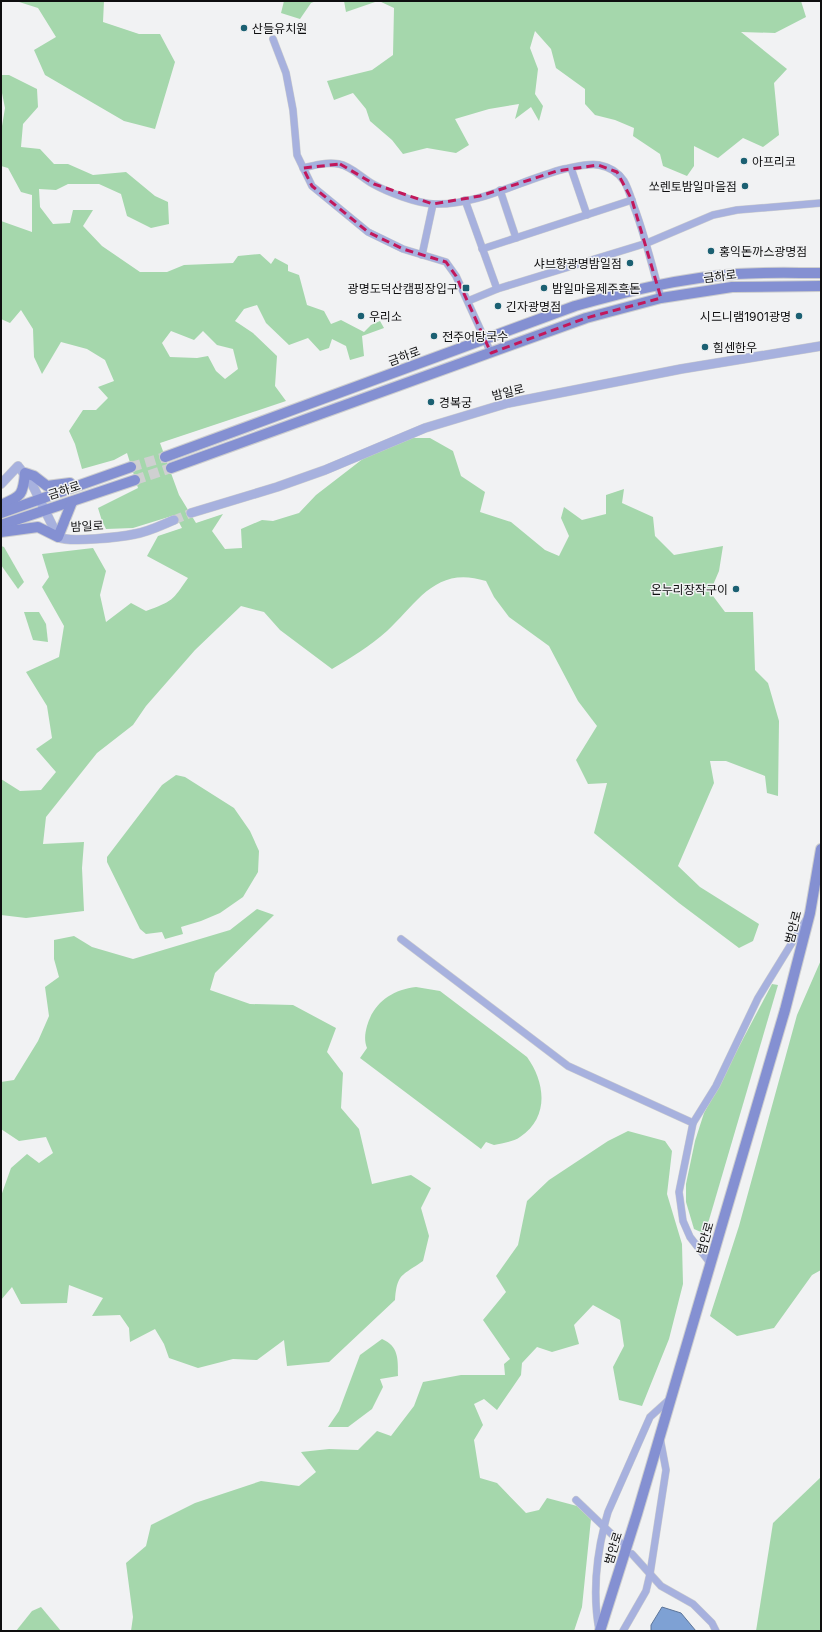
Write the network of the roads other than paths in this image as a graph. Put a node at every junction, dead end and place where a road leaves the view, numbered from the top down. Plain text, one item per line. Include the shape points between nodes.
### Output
1 (273, 39) dead end
2 (303, 168) junction
3 (572, 168) junction
4 (500, 190) junction
5 (465, 200) junction
6 (632, 200) junction
7 (821, 203) edge
8 (433, 204) junction
9 (587, 215) junction
10 (516, 238) junction
11 (647, 243) junction
12 (482, 249) junction
13 (422, 255) junction
14 (821, 273) edge
15 (657, 286) junction
16 (821, 286) edge
17 (497, 289) junction
18 (661, 298) junction
19 (468, 301) junction
20 (486, 340) junction
21 (821, 346) edge
22 (491, 353) junction
23 (165, 457) tunnel mouth
24 (131, 468) tunnel mouth
25 (171, 468) tunnel mouth
26 (25, 473) junction
27 (98, 479) junction
28 (135, 480) tunnel mouth
29 (1, 484) edge
30 (39, 499) junction
31 (72, 502) junction
32 (1, 505) edge
33 (44, 510) junction
34 (1, 513) edge
35 (191, 513) tunnel mouth
36 (174, 520) tunnel mouth
37 (1, 525) edge
38 (1, 532) edge
39 (58, 537) junction
40 (821, 849) edge
41 (810, 913) junction
42 (401, 939) dead end
43 (693, 1123) junction
44 (711, 1264) junction
45 (671, 1398) junction
46 (659, 1436) junction
47 (576, 1500) dead end
48 (604, 1526) junction
49 (622, 1544) dead end
50 (632, 1554) dead end
51 (650, 1574) junction
52 (600, 1631) edge
53 (623, 1631) edge
54 (716, 1631) edge

1 - 2 street via 286,73 293,110 297,155
2 - 8 street via 318,164 340,164 374,184 414,200
2 - 13 street via 312,186 368,232
3 - 4 street
3 - 6 street via 598,164 609,167 617,172 624,182
3 - 9 street
4 - 5 street
4 - 10 street
5 - 8 street
5 - 12 street
6 - 9 street
6 - 11 street
7 - 11 street via 737,210 720,214
8 - 13 street
9 - 10 street
10 - 12 street
11 - 15 street
11 - 17 street
12 - 17 street
13 - 19 street via 446,262
14 - 15 main road, 금하로 via 737,274
15 - 18 street
15 - 20 main road, 금하로 via 575,306
16 - 18 main road, 금하로 via 739,286
17 - 19 street
18 - 22 main road, 금하로 via 586,318
19 - 20 street
20 - 22 street
20 - 23 main road, 금하로
21 - 35 street, 밤일로 via 681,369 508,403 425,428 277,487
22 - 25 main road, 금하로
24 - 27 main road, 금하로
26 - 27 main road via 51,486
26 - 29 street via 18,466
26 - 30 street, 밤일로
26 - 32 main road via 21,494 18,498
27 - 30 main road, 금하로
28 - 31 main road, 금하로
30 - 33 street, 밤일로
30 - 34 main road, 금하로
31 - 33 main road, 금하로
31 - 39 main road
33 - 37 main road, 금하로
33 - 39 street, 밤일로
36 - 39 street, 밤일로 via 136,534 79,540
38 - 39 main road via 38,527
40 - 41 main road, 범안로
41 - 43 street via 758,998 716,1086
41 - 44 main road, 범안로 via 785,1010
42 - 43 street via 568,1066
43 - 44 street via 679,1192 683,1221 690,1237
44 - 45 main road, 범안로
45 - 46 main road, 범안로
45 - 48 street via 650,1417
46 - 51 street via 666,1470
46 - 52 main road, 범안로
47 - 48 street, 범안로
48 - 49 street, 범안로
48 - 52 street via 595,1608
50 - 51 street, 범안로
51 - 53 street via 646,1591
51 - 54 street, 범안로 via 661,1586 693,1604 712,1623

